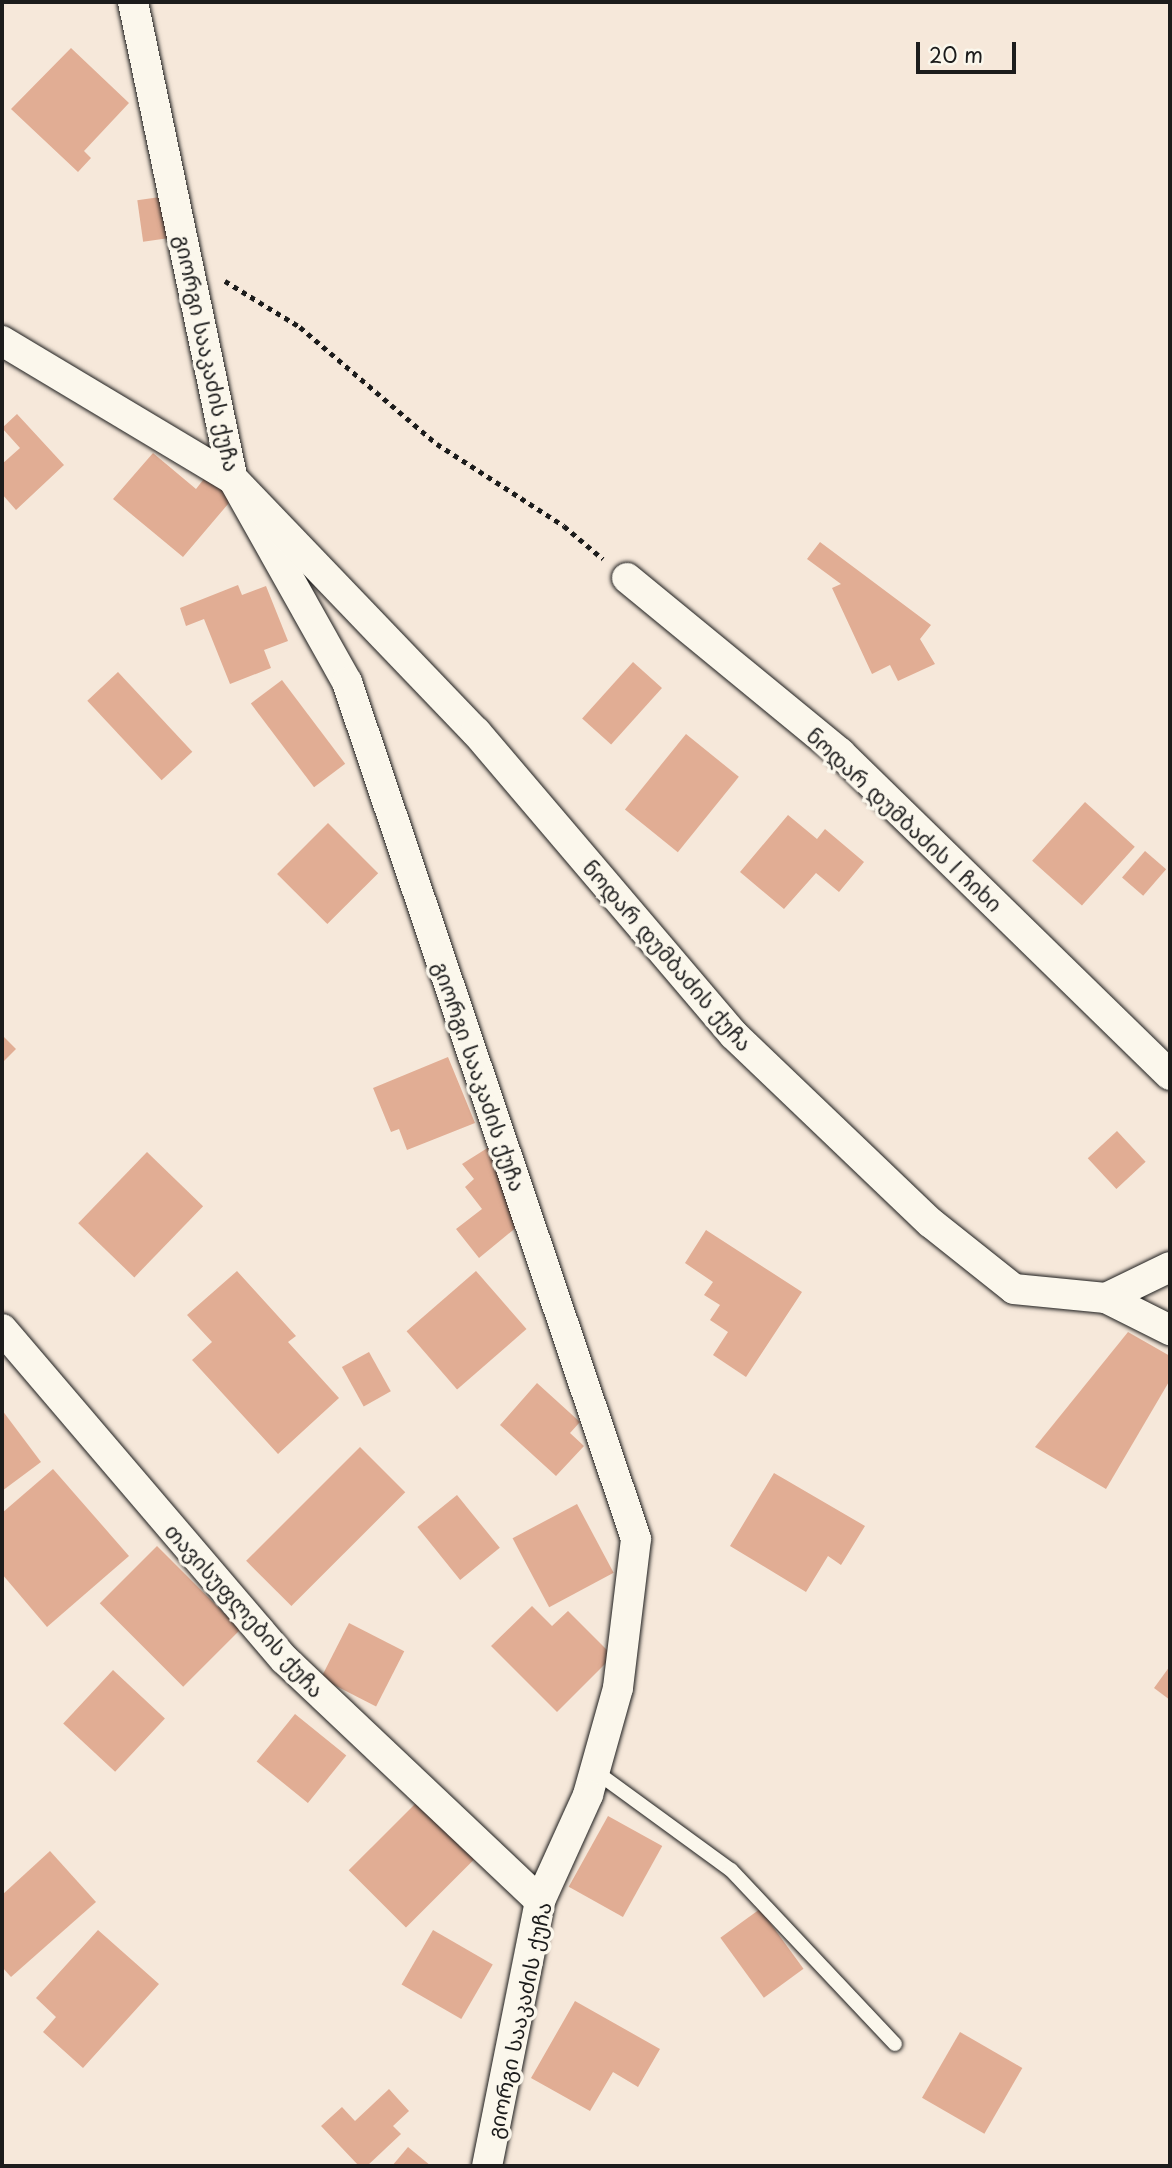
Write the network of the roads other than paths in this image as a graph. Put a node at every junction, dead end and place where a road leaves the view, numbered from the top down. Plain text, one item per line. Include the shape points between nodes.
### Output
1 (130, 7) edge
2 (2, 341) edge
3 (233, 479) junction
4 (627, 579) road end
5 (1170, 1075) edge
6 (1170, 1267) edge
7 (1106, 1298) junction
8 (2, 1329) edge
9 (1170, 1330) edge
10 (595, 1771) junction
11 (540, 1901) junction
12 (895, 2044) dead end
13 (487, 2166) edge

1 - 3 street, გიორგი სააკაძის ქუჩა
2 - 3 street
3 - 7 street, ნოდარ დუმბაძის ქუჩა via 475,732 734,1035 931,1223 1014,1289
3 - 10 street, გიორგი სააკაძის ქუჩა via 347,682 636,1539 618,1688
4 - 5 street, ნოდარ დუმბაძის I ჩიხი via 841,752
6 - 7 street
7 - 9 street
8 - 11 street, თავისუფლების ქუჩა via 285,1660
10 - 11 street, გიორგი სააკაძის ქუჩა
10 - 12 lane via 731,1870
11 - 13 street, გიორგი სააკაძის ქუჩა

